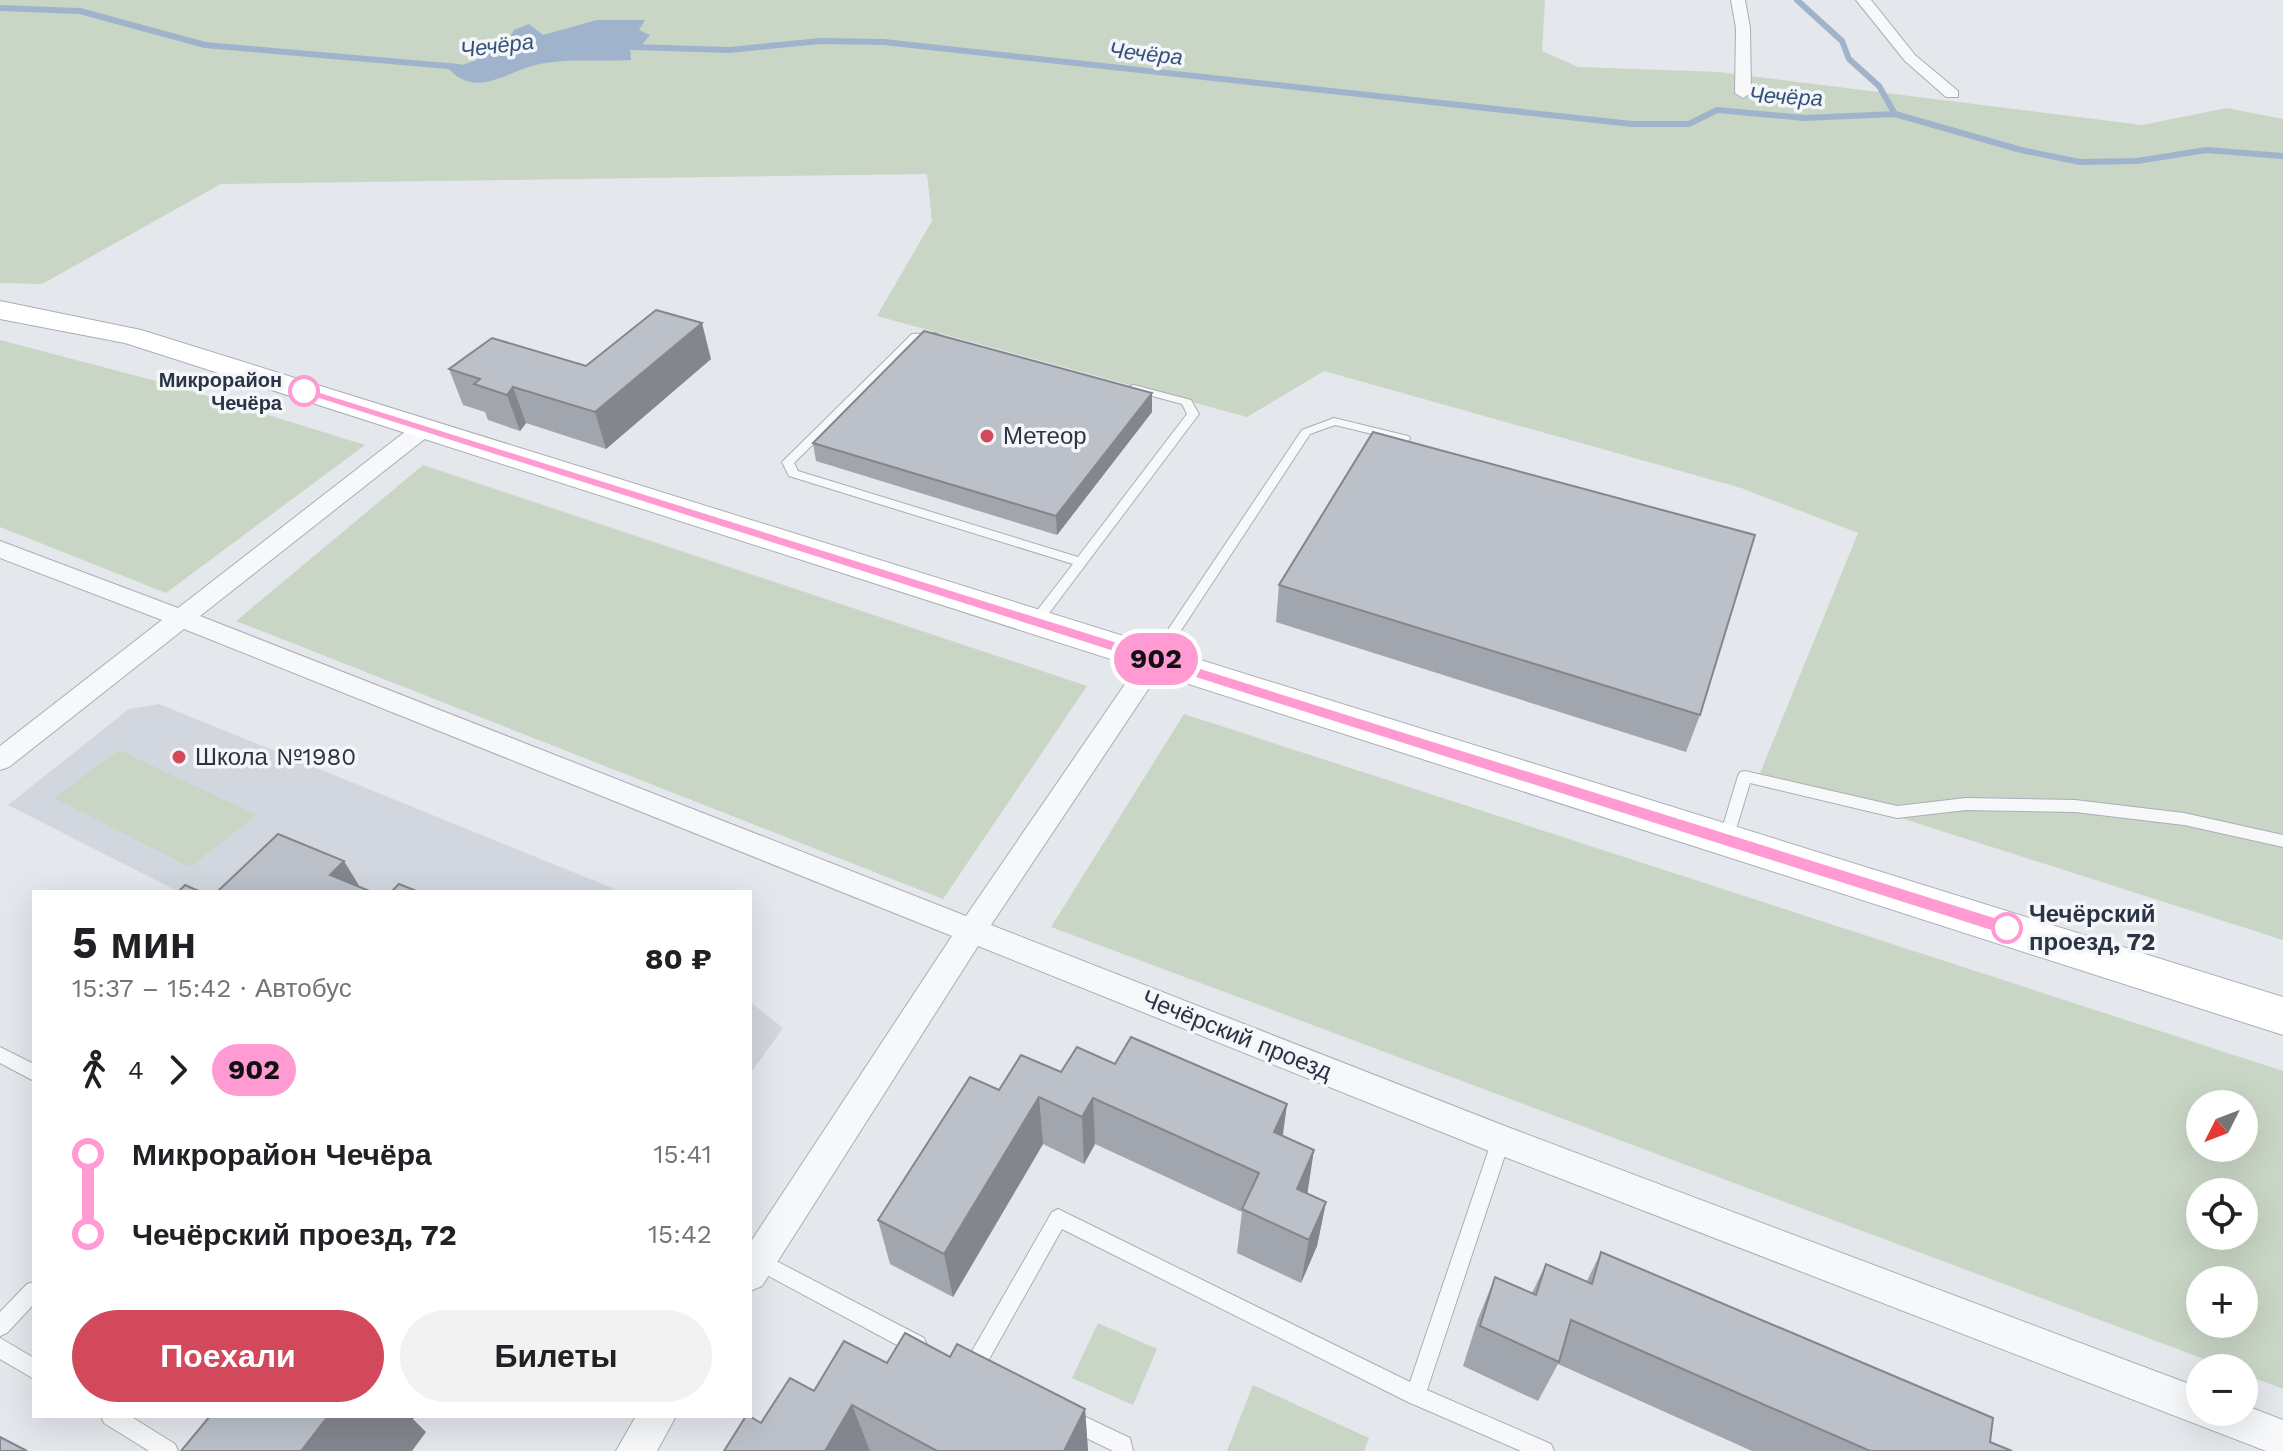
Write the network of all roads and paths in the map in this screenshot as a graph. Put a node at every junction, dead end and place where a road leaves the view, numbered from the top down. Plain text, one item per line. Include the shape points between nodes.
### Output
1 (1738, 0) edge
2 (1863, 0) edge
3 (1743, 93) dead end
4 (1952, 94) dead end
5 (0, 310) edge
6 (946, 338) edge
7 (1127, 386) edge
8 (423, 429) junction
9 (1386, 473) edge
10 (0, 549) edge
11 (1081, 562) junction
12 (183, 618) junction
13 (1036, 621) junction
14 (1156, 658) junction
15 (0, 760) edge
16 (1726, 839) junction
17 (2283, 841) edge
18 (972, 931) junction
19 (2283, 1016) edge
20 (0, 1054) edge
21 (32, 1072) edge
22 (1501, 1140) junction
23 (754, 1268) edge
24 (32, 1293) edge
25 (0, 1326) edge
26 (0, 1348) edge
27 (928, 1350) edge
28 (32, 1368) edge
29 (970, 1372) edge
30 (1415, 1395) junction
31 (2186, 1401) edge
32 (1054, 1412) edge
33 (114, 1418) edge
34 (657, 1418) edge
35 (2250, 1426) edge
36 (2283, 1439) edge
37 (168, 1451) edge
38 (635, 1451) edge
39 (1123, 1451) edge
40 (1544, 1451) edge

1 - 3 street
2 - 4 street via 1910,58
5 - 8 main road via 131,336
6 - 11 lane via 916,336 788,462 793,473
7 - 11 lane via 1187,402 1193,414
8 - 12 street
8 - 13 main road
9 - 14 lane via 1404,438 1334,421 1306,432
10 - 12 street, Чечёрский проезд
11 - 13 lane
12 - 15 street
12 - 18 street, Чечёрский проезд
13 - 14 main road
14 - 16 main road
14 - 18 street
16 - 17 lane via 1745,776 1897,812 1966,804 2075,806 2184,819
16 - 19 main road
18 - 22 street, Чечёрский проезд
18 - 23 street
20 - 21 lane
22 - 30 lane
22 - 31 street, Чечёрский проезд
23 - 27 lane
24 - 25 lane
26 - 28 lane
29 - 30 lane via 1058,1218
30 - 40 lane
32 - 39 lane via 1123,1445
33 - 37 lane
34 - 38 street
35 - 36 street

